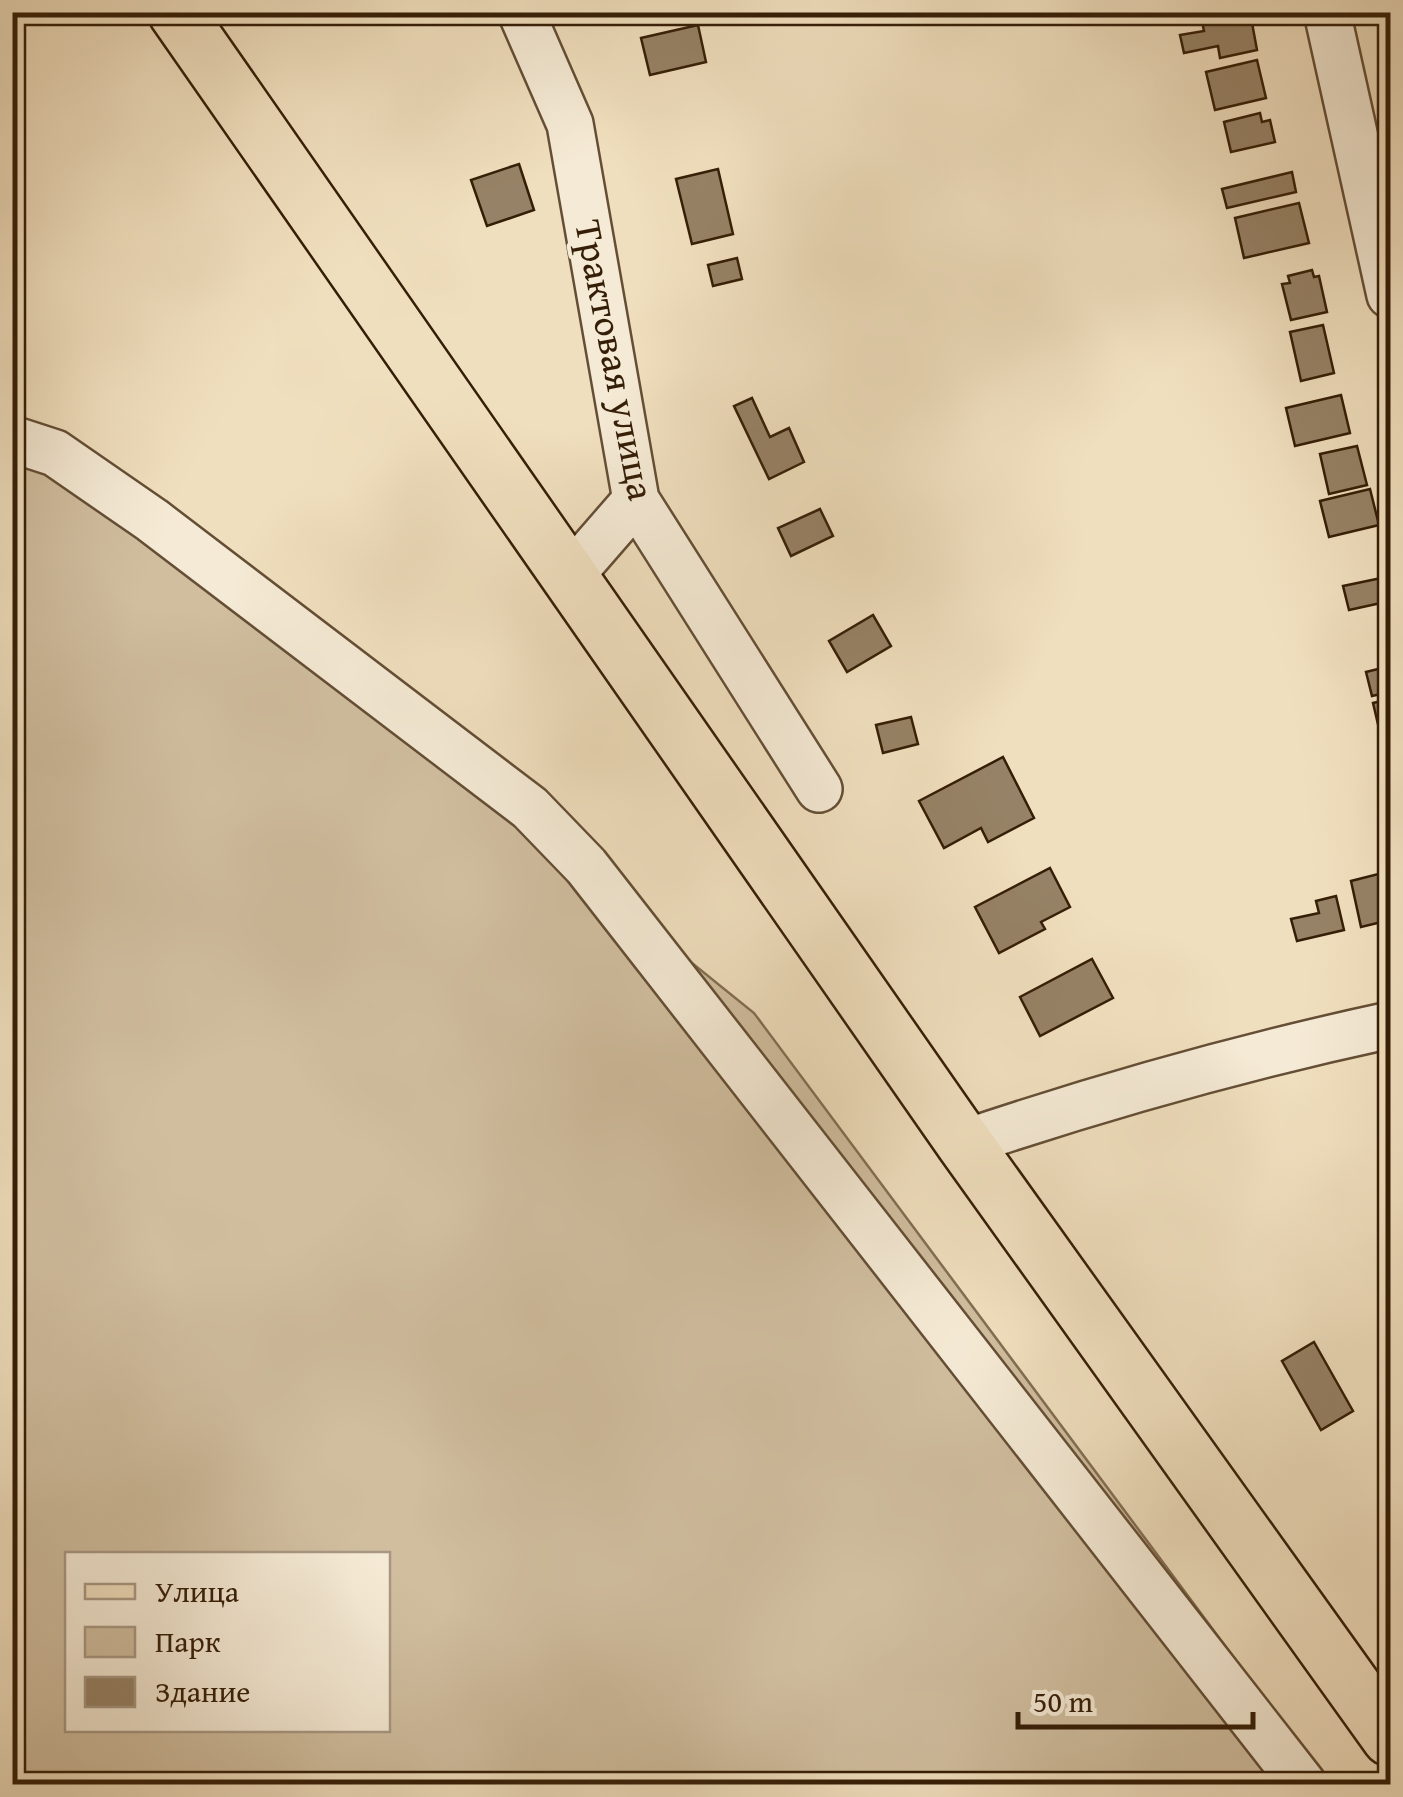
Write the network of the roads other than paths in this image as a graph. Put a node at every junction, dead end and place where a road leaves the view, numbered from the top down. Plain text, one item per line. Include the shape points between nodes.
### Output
1 (176, 12) edge
2 (521, 12) edge
3 (1327, 12) edge
4 (1390, 295) edge
5 (12, 439) edge
6 (636, 500) junction
7 (569, 577) junction
8 (820, 789) dead end
9 (1390, 1025) edge
10 (964, 1144) junction
11 (1390, 1738) edge
12 (1303, 1784) edge

1 - 7 main road
2 - 6 street, Трактовая улица via 570,124
3 - 4 street
5 - 12 street via 55,453 152,520 530,808 586,866
6 - 7 street
6 - 8 street, Трактовая улица
7 - 10 main road
9 - 10 street via 1089,1101
10 - 11 main road

